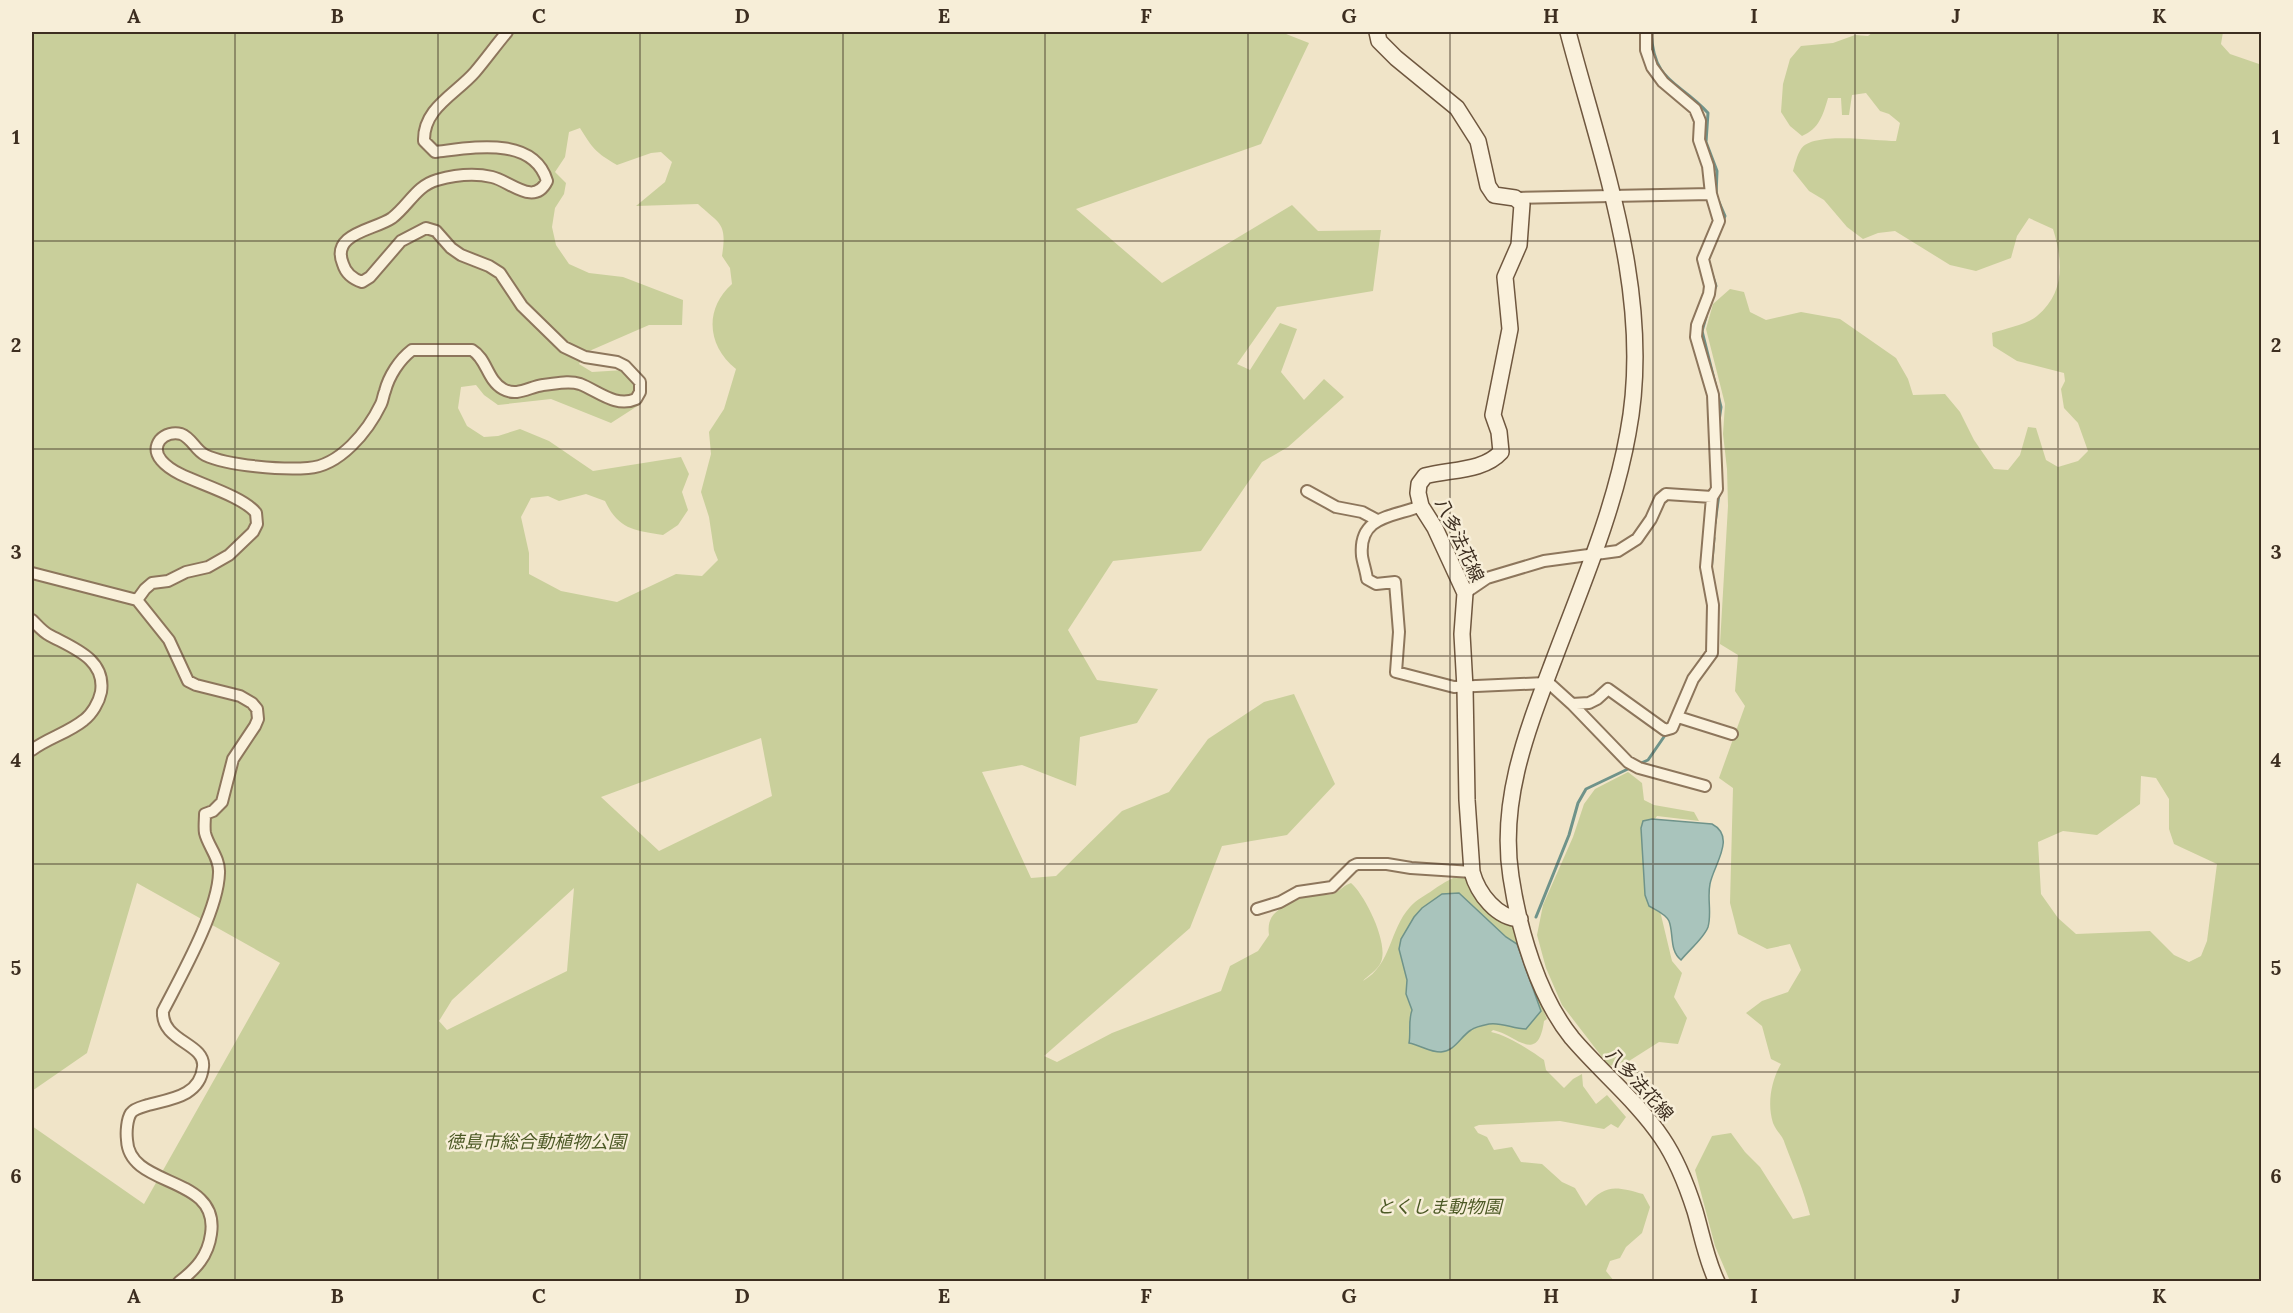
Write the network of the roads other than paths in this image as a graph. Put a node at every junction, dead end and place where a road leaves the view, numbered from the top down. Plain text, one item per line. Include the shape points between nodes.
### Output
1 (507, 32) edge
2 (1377, 32) edge
3 (1568, 32) edge
4 (1646, 32) edge
5 (1611, 194) junction
6 (1711, 194) junction
7 (1515, 198) junction
8 (1307, 491) dead end
9 (1712, 497) junction
10 (1421, 506) junction
11 (1377, 520) junction
12 (1592, 556) junction
13 (32, 573) edge
14 (1465, 593) junction
15 (137, 600) junction
16 (32, 620) edge
17 (1545, 683) junction
18 (1466, 688) junction
19 (1572, 704) junction
20 (1678, 717) junction
21 (1732, 734) dead end
22 (32, 750) edge
23 (1705, 786) dead end
24 (1472, 872) junction
25 (1257, 909) dead end
26 (1520, 919) junction
27 (178, 1281) edge
28 (1717, 1281) edge

1 - 15 street via 473,74 439,105 423,131 424,141 435,152 479,147 520,152 544,170 547,181 543,188 526,192 494,177 477,174 434,181 417,190 390,219 351,236 339,256 353,279 362,282 401,241 431,228 462,255 500,273 522,306 564,347 585,357 625,366 640,382 636,399 623,402 578,383 563,382 514,393 495,382 480,354 472,350 412,350 394,372 368,427 340,455 320,466 290,468 223,460 201,453 181,434 168,434 157,447 161,461 177,473 250,506 258,524 219,561 152,583
2 - 7 main road via 1379,41 1396,58 1457,108 1478,141 1488,186 1494,195
3 - 5 main road, 八多法花線
4 - 6 street via 1646,50 1652,67 1663,82 1695,109 1700,121 1699,140 1708,166
5 - 6 street
5 - 7 street
5 - 12 main road, 八多法花線 via 1634,308 1634,380 1629,432
6 - 9 street via 1719,221 1703,259 1710,286 1696,337 1713,395 1717,489
7 - 10 main road, 八多法花線 via 1522,204 1519,245 1504,277 1510,329 1492,415 1501,452 1494,459 1467,468 1425,476 1419,484
8 - 11 street via 1336,507
9 - 12 street via 1666,494 1637,539 1618,551
9 - 20 street via 1706,567 1713,605 1712,653 1693,678
10 - 11 street
10 - 14 main road, 八多法花線 via 1436,528
11 - 18 street via 1365,534 1362,555 1367,579 1376,584 1395,582 1399,632 1396,672
12 - 14 street via 1544,561 1498,574
12 - 17 main road, 八多法花線
13 - 15 street
14 - 18 main road, 八多法花線 via 1462,634
15 - 27 street via 169,640 188,681 240,696 257,709 258,719 233,759 222,802 205,814 204,832 219,873 211,907 164,1011 168,1032 201,1058 204,1065 199,1083 175,1098 137,1108 128,1121 126,1141 135,1162 197,1196 209,1212 212,1226 203,1260
16 - 22 street via 48,635 93,662 102,685 100,698 85,719
17 - 18 street
17 - 19 street
17 - 26 main road, 八多法花線 via 1515,775 1508,811 1510,875
18 - 24 main road, 八多法花線
19 - 20 street via 1589,703 1608,689 1665,730 1672,728
19 - 23 street via 1628,762
20 - 21 street
24 - 25 street via 1357,864 1332,887 1308,889
24 - 26 main road, 八多法花線 via 1492,907 1509,919
26 - 28 main road, 八多法花線 via 1550,1007 1571,1037 1662,1138 1678,1167

